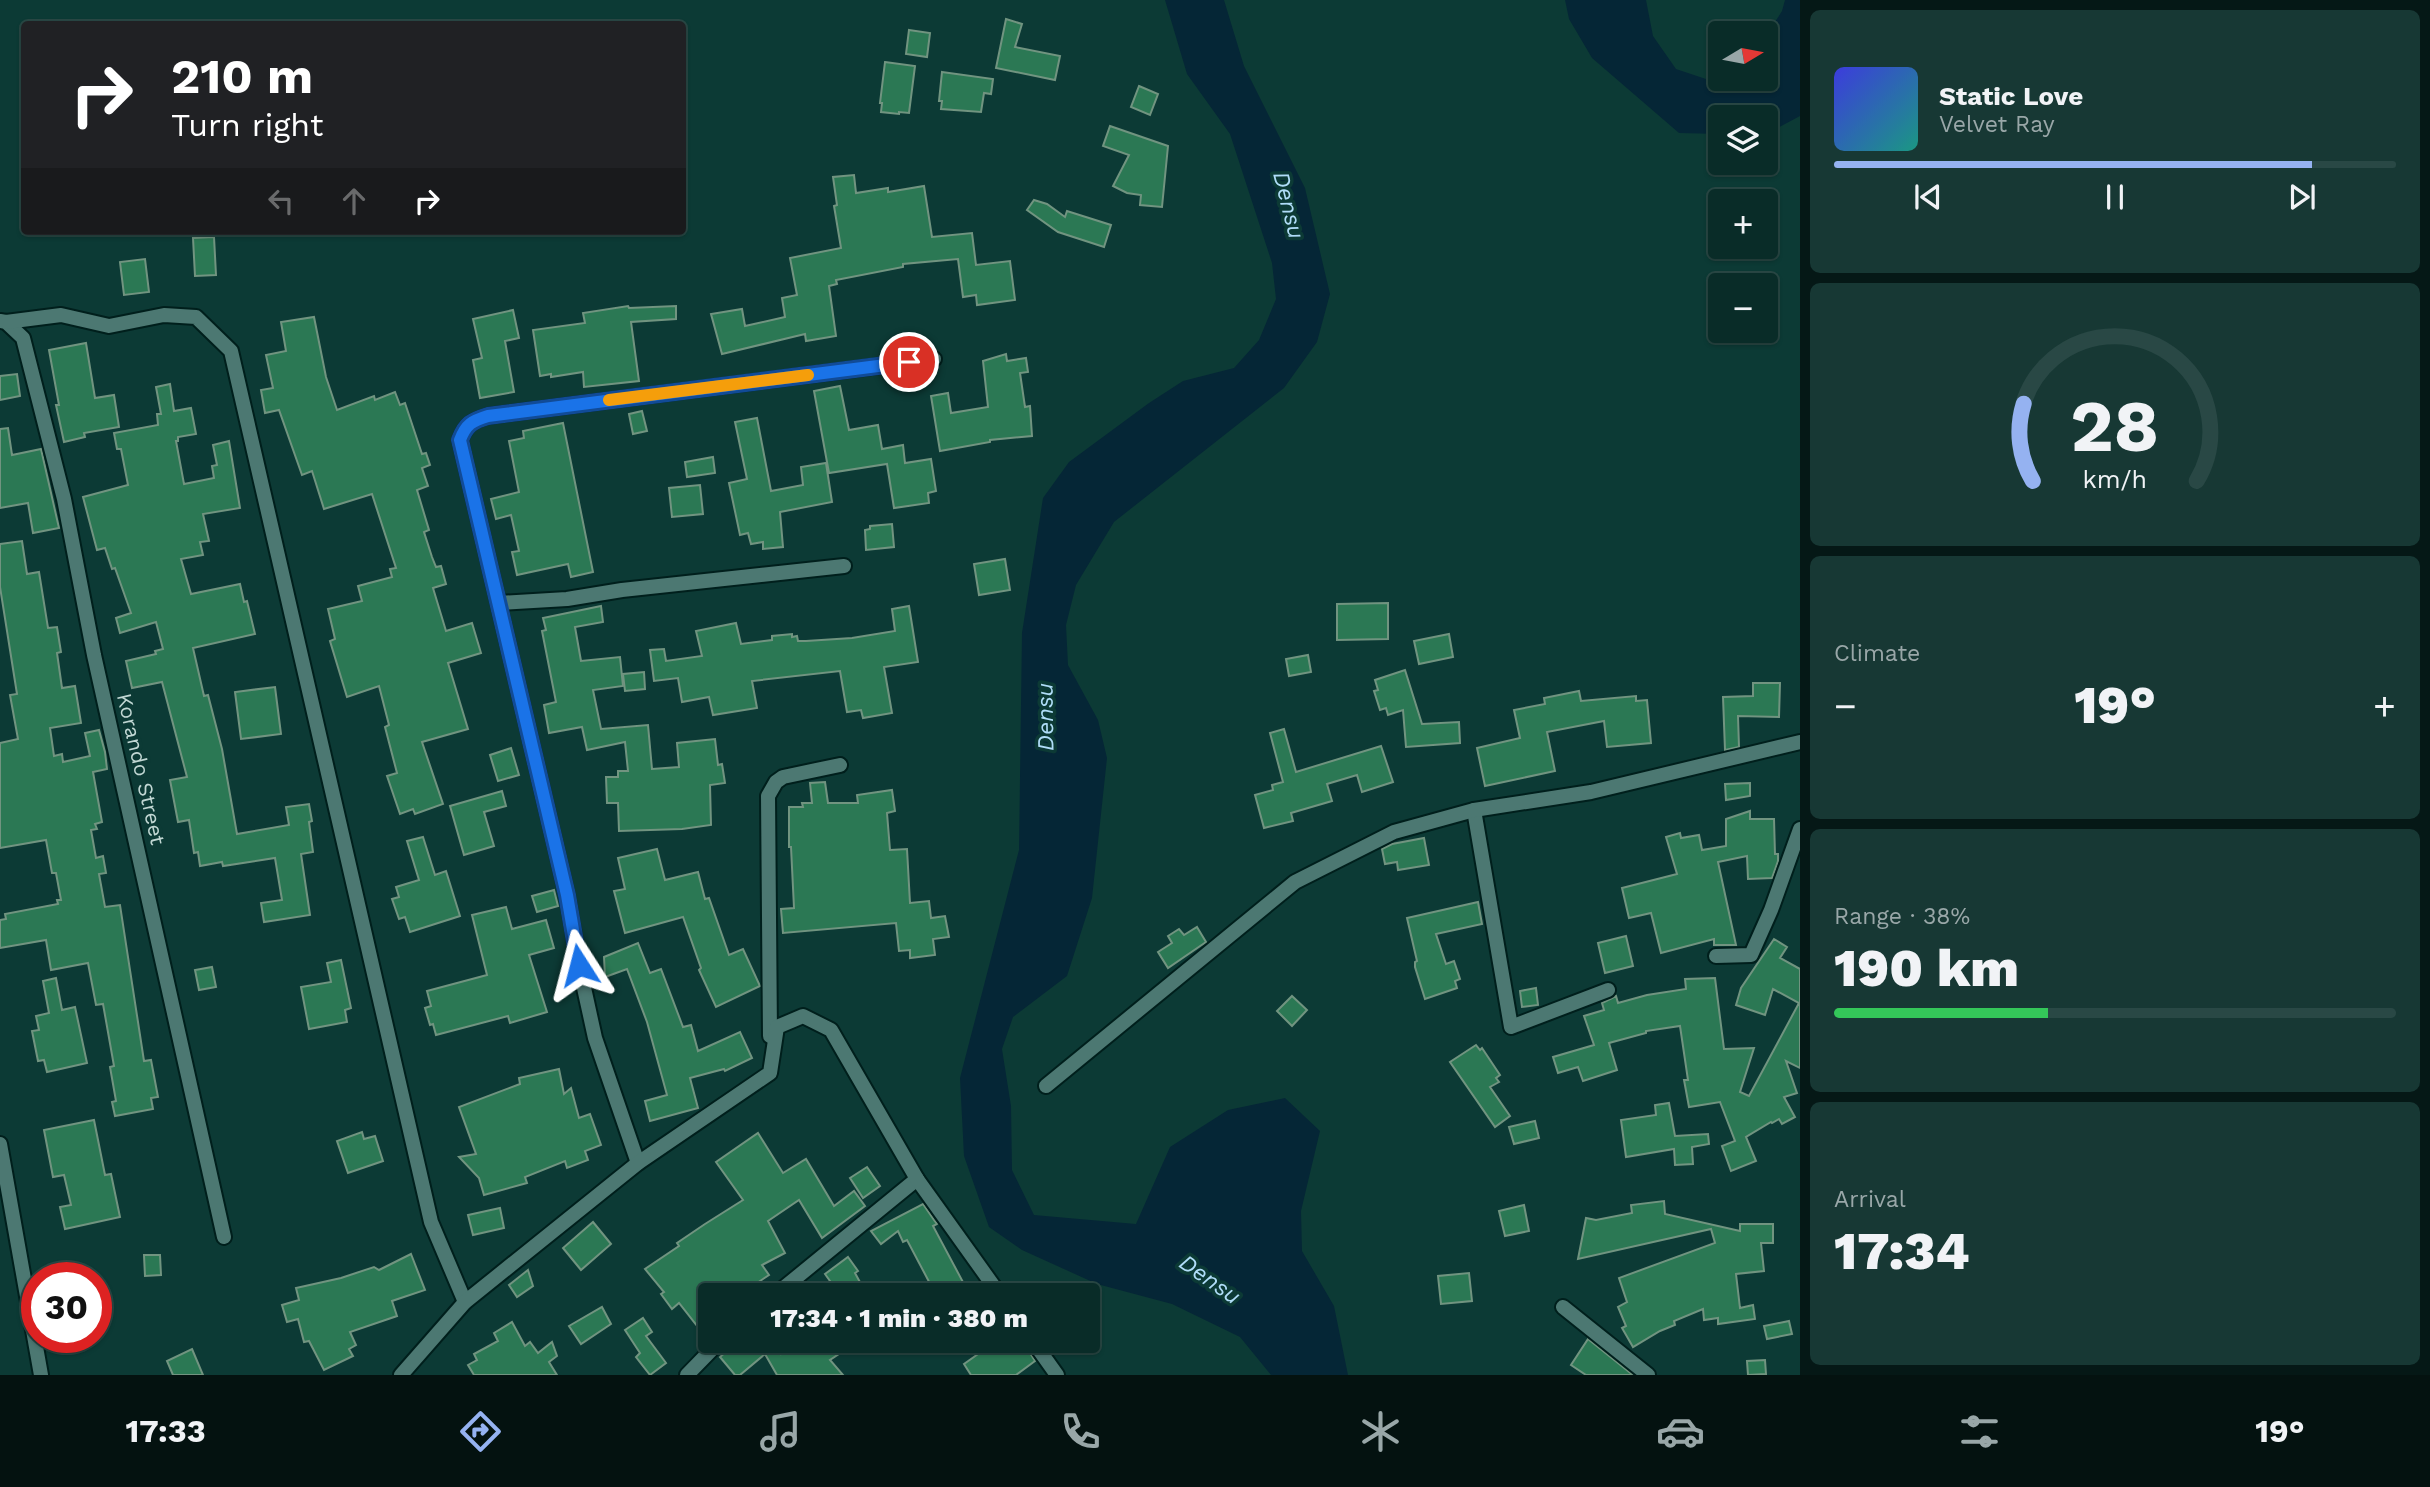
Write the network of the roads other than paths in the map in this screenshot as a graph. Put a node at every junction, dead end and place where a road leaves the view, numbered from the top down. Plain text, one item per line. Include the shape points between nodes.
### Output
1 (3, 322) edge
2 (934, 359) dead end
3 (844, 566) dead end
4 (499, 603) junction
5 (1800, 742) edge
6 (840, 765) dead end
7 (1475, 810) junction
8 (1800, 829) edge
9 (1716, 956) dead end
10 (1608, 990) dead end
11 (770, 1073) junction
12 (1046, 1086) dead end
13 (0, 1144) edge
14 (638, 1163) junction
15 (917, 1179) junction
16 (224, 1237) dead end
17 (790, 1283) edge
18 (991, 1283) edge
19 (465, 1303) junction
20 (1563, 1307) dead end
21 (708, 1353) edge
22 (1041, 1353) edge
23 (41, 1375) edge
24 (401, 1375) edge
25 (687, 1375) edge
26 (1057, 1375) edge
27 (1648, 1375) edge

1 - 16 street, Korando Street via 23,338 64,499 94,655
1 - 19 street via 61,315 109,326 164,315 197,317 231,351 431,1222
2 - 4 street via 488,416 468,423 460,440
3 - 4 street
4 - 14 street via 595,1038
5 - 7 street via 1591,792
6 - 11 street via 783,777 768,796
7 - 10 street via 1511,1027
7 - 12 street via 1394,832 1295,882
8 - 9 street via 1751,955
11 - 14 street
11 - 15 street via 777,1027 803,1016 831,1030
13 - 23 street
14 - 19 street
15 - 17 street
15 - 18 street
19 - 24 street
20 - 27 street
21 - 25 street
22 - 26 street

